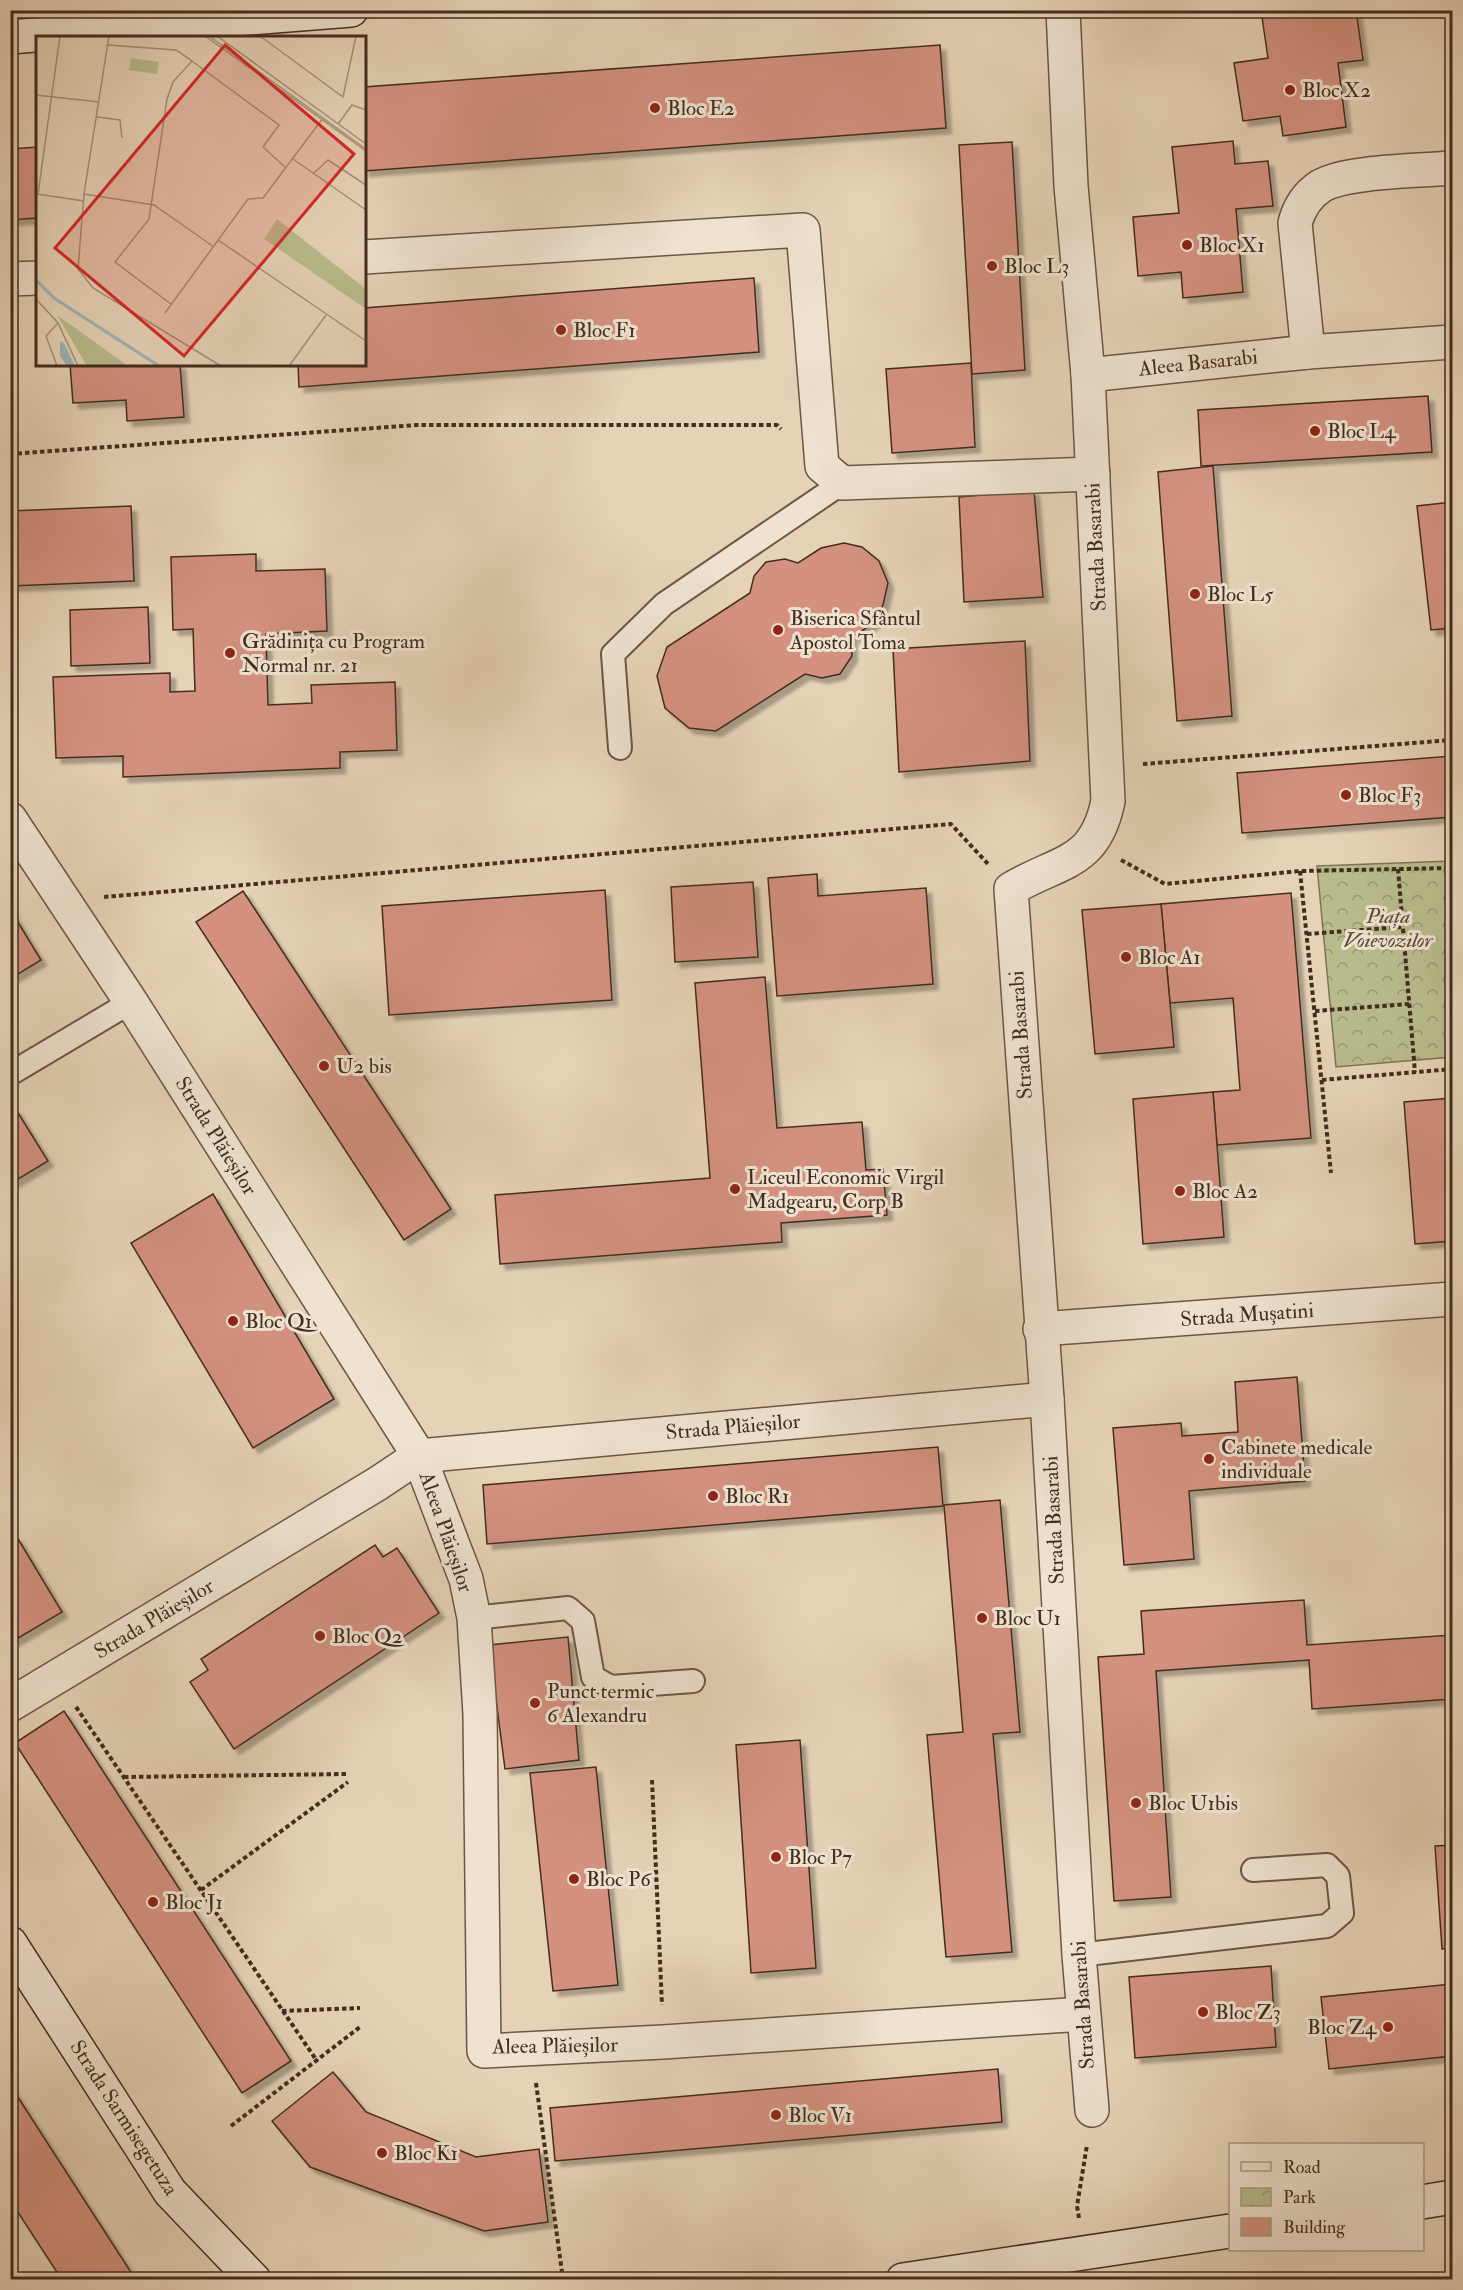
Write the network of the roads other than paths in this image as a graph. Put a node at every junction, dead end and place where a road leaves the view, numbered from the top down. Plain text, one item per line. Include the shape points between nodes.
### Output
1 (351, 10) edge
2 (1063, 10) edge
3 (10, 37) edge
4 (1452, 168) edge
5 (366, 257) edge
6 (36, 278) edge
7 (10, 279) edge
8 (1452, 342) edge
9 (1308, 352) junction
10 (1088, 375) junction
11 (832, 474) junction
12 (1093, 474) junction
13 (620, 748) dead end
14 (10, 819) edge
15 (130, 1002) junction
16 (10, 1074) edge
17 (1452, 1299) edge
18 (1040, 1329) junction
19 (1047, 1400) junction
20 (419, 1456) junction
21 (474, 1618) junction
22 (693, 1681) dead end
23 (10, 1705) edge
24 (1253, 1870) dead end
25 (10, 1943) edge
26 (1079, 1955) junction
27 (1083, 2014) junction
28 (1092, 2110) road end
29 (1452, 2197) edge
30 (1424, 2202) edge
31 (1229, 2231) edge
32 (255, 2280) edge
33 (903, 2280) edge

1 - 3 street
2 - 10 street, Strada Basarabi via 1071,186
4 - 9 street via 1341,178 1320,186 1300,207 1295,223
5 - 11 street via 803,230
6 - 7 street
8 - 9 street, Aleea Basarabi
9 - 10 street, Aleea Basarabi
10 - 12 street, Strada Basarabi
11 - 12 street
11 - 13 lane via 664,604 613,654
12 - 18 street, Strada Basarabi via 1108,801 1103,826 1082,854 1011,889
14 - 15 street, Strada Plăieșilor
15 - 16 lane
15 - 20 street, Strada Plăieșilor
17 - 18 street, Strada Mușatini
18 - 19 street, Strada Basarabi
19 - 20 street, Strada Plăieșilor
19 - 26 street, Strada Basarabi
20 - 21 street, Aleea Plăieșilor via 466,1579
20 - 23 street, Strada Plăieșilor
21 - 22 lane via 568,1608 583,1621 593,1677 611,1687
21 - 27 street, Aleea Plăieșilor via 480,1714 484,2051
24 - 26 lane via 1328,1865 1338,1876 1342,1913 1327,1926
25 - 32 street, Strada Sarmisegetuza via 170,2192
26 - 27 street, Strada Basarabi
27 - 28 street, Strada Basarabi
29 - 30 street
31 - 33 street

